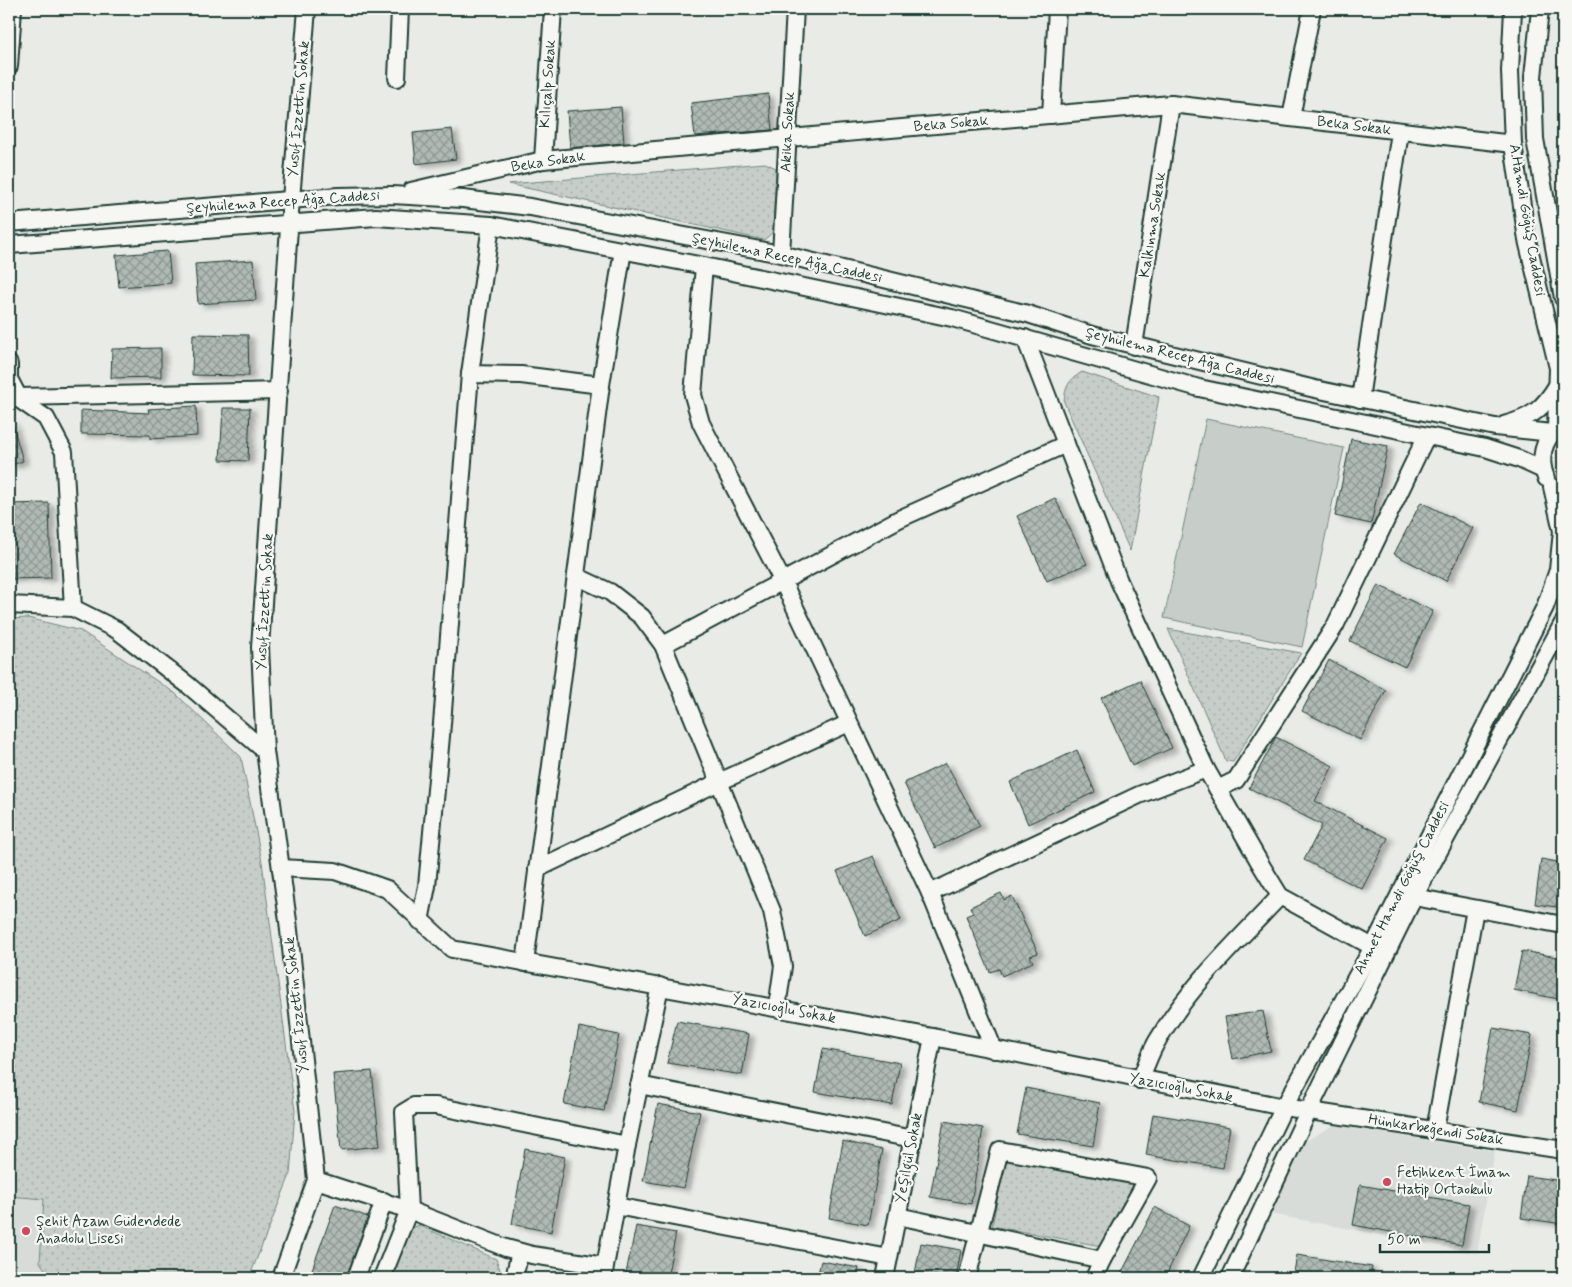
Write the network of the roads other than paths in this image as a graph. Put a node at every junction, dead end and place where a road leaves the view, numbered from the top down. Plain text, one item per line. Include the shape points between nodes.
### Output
1 (13, 9) edge
2 (307, 9) edge
3 (400, 9) edge
4 (553, 9) edge
5 (795, 9) edge
6 (1057, 9) edge
7 (1312, 9) edge
8 (1513, 9) edge
9 (1540, 9) edge
10 (9, 66) edge
11 (397, 78) dead end
12 (1171, 104) junction
13 (1051, 115) junction
14 (1291, 118) junction
15 (1400, 132) junction
16 (788, 138) junction
17 (1513, 144) junction
18 (543, 160) junction
19 (392, 195) junction
20 (291, 199) junction
21 (9, 223) edge
22 (289, 224) junction
23 (491, 226) junction
24 (9, 245) edge
25 (623, 250) junction
26 (781, 254) junction
27 (704, 266) junction
28 (1563, 298) edge
29 (1025, 338) junction
30 (1134, 346) junction
31 (9, 364) edge
32 (470, 374) junction
33 (1559, 382) junction
34 (601, 385) junction
35 (279, 392) junction
36 (14, 399) edge
37 (1360, 399) junction
38 (1495, 427) junction
39 (1557, 429) edge
40 (1426, 437) junction
41 (1066, 444) junction
42 (1543, 470) junction
43 (1558, 492) edge
44 (576, 576) junction
45 (782, 580) junction
46 (9, 605) edge
47 (72, 608) junction
48 (1563, 624) edge
49 (663, 645) junction
50 (849, 723) junction
51 (266, 751) junction
52 (1206, 769) junction
53 (719, 782) junction
54 (1218, 789) junction
55 (282, 868) junction
56 (537, 870) junction
57 (930, 893) junction
58 (1280, 896) junction
59 (1414, 897) junction
60 (1475, 909) junction
61 (420, 921) junction
62 (1563, 925) edge
63 (1373, 947) junction
64 (525, 963) junction
65 (660, 986) junction
66 (777, 1008) junction
67 (932, 1037) junction
68 (994, 1050) junction
69 (1140, 1080) junction
70 (639, 1085) junction
71 (1284, 1107) junction
72 (1309, 1110) junction
73 (1435, 1130) junction
74 (913, 1139) junction
75 (627, 1145) junction
76 (1563, 1150) edge
77 (316, 1180) junction
78 (384, 1201) junction
79 (616, 1206) junction
80 (409, 1210) junction
81 (898, 1216) junction
82 (979, 1234) junction
83 (520, 1252) junction
84 (889, 1258) junction
85 (1102, 1260) junction
86 (604, 1272) edge
87 (281, 1278) edge
88 (356, 1278) edge
89 (382, 1278) edge
90 (514, 1278) edge
91 (886, 1278) edge
92 (967, 1278) edge
93 (1094, 1278) edge
94 (1201, 1278) edge
95 (1230, 1278) edge

1 - 10 street
2 - 20 street, Yusuf İzzettin Sokak
3 - 11 street
4 - 18 street, Kılıçalp Sokak
5 - 16 street, Akika Sokak
6 - 13 street
7 - 14 street
8 - 17 street, A.Hamdi Göğüş Caddesi via 1510,71
9 - 28 street, A.Hamdi Göğüş Caddesi via 1533,77 1535,139
12 - 13 street, Beka Sokak
12 - 14 street, Beka Sokak
12 - 30 street, Kalkınma Sokak
13 - 16 street, Beka Sokak
14 - 15 street, Beka Sokak
15 - 17 street, Beka Sokak
15 - 37 street
16 - 18 street, Beka Sokak
16 - 26 street, Akika Sokak
17 - 33 street, A.Hamdi Göğüş Caddesi via 1528,240
18 - 19 street, Beka Sokak
19 - 20 street, Şeyhülema Recep Ağa Caddesi
19 - 26 street, Şeyhülema Recep Ağa Caddesi via 530,207
20 - 21 street, Şeyhülema Recep Ağa Caddesi
20 - 22 street, Yusuf İzzettin Sokak
22 - 23 street, Şeyhülema Recep Ağa Caddesi via 376,217
22 - 24 street, Şeyhülema Recep Ağa Caddesi
22 - 35 street, Yusuf İzzettin Sokak
23 - 25 street, Şeyhülema Recep Ağa Caddesi
23 - 32 street
25 - 27 street, Şeyhülema Recep Ağa Caddesi
25 - 34 street
26 - 30 street, Şeyhülema Recep Ağa Caddesi via 1028,314
27 - 29 street, Şeyhülema Recep Ağa Caddesi via 952,318
27 - 45 street via 693,394 701,423
29 - 40 street, Şeyhülema Recep Ağa Caddesi via 1199,388
29 - 41 street
30 - 37 street, Şeyhülema Recep Ağa Caddesi
31 - 36 street
32 - 34 street via 521,375
32 - 61 street via 441,736 427,886
33 - 38 street via 1546,404 1527,419
33 - 39 street, A.Hamdi Göğüş Caddesi
34 - 44 street
35 - 36 street
35 - 51 street, Yusuf İzzettin Sokak via 260,647
36 - 47 street via 46,418 64,452
37 - 38 street, Şeyhülema Recep Ağa Caddesi
38 - 39 street, Şeyhülema Recep Ağa Caddesi
39 - 42 street, A.Hamdi Göğüş Caddesi via 1543,451
40 - 42 street, Şeyhülema Recep Ağa Caddesi via 1485,448
40 - 54 street via 1335,626 1236,780
41 - 45 street via 899,520
41 - 52 street via 1119,581
42 - 43 street
43 - 63 street, Ahmet Hamdi Göğüş Caddesi via 1562,531 1558,570 1545,607
44 - 49 street via 610,592 642,617
44 - 56 street
45 - 49 street
45 - 50 street
46 - 47 street
47 - 51 street via 117,630
48 - 59 street, Ahmet Hamdi Göğüş Caddesi
49 - 53 street
50 - 53 street
50 - 57 street
51 - 55 street, Yusuf İzzettin Sokak
52 - 54 street
52 - 57 street via 1139,795
53 - 56 street
53 - 66 street via 772,911 783,966
54 - 58 street
55 - 61 street, Yazıcıoğlu Sokak via 335,871 387,888
55 - 77 street, Yusuf İzzettin Sokak
56 - 64 street
57 - 68 street
58 - 63 street
58 - 69 street via 1178,1008 1157,1040
59 - 60 street
59 - 72 street, Ahmet Hamdi Göğüş Caddesi
60 - 62 street
60 - 73 street
61 - 64 street, Yazıcıoğlu Sokak via 452,949
63 - 71 street, Ahmet Hamdi Göğüş Caddesi
64 - 65 street, Yazıcıoğlu Sokak
65 - 66 street, Yazıcıoğlu Sokak
65 - 70 street
66 - 67 street, Yazıcıoğlu Sokak
67 - 68 street, Yazıcıoğlu Sokak
67 - 74 street, Yeşilgül Sokak
68 - 69 street, Yazıcıoğlu Sokak
69 - 71 street, Yazıcıoğlu Sokak
70 - 74 street
70 - 75 street
71 - 72 street, Yazıcıoğlu Sokak
71 - 94 street, Ahmet Hamdi Göğüş Caddesi
72 - 73 street, Hünkarbeğendi Sokak
72 - 95 street, Ahmet Hamdi Göğüş Caddesi
73 - 76 street, Hünkarbeğendi Sokak
74 - 81 street, Yeşilgül Sokak
75 - 79 street
75 - 80 street via 436,1106 411,1107 404,1112
77 - 78 street
77 - 87 street, Yusuf İzzettin Sokak
78 - 80 street
78 - 88 street
79 - 84 street
79 - 86 street
80 - 83 street
80 - 89 street
81 - 82 street
81 - 84 street, Yeşilgül Sokak
82 - 85 street
82 - 85 street via 1000,1150 1148,1178
82 - 92 street
83 - 86 street
83 - 90 street
84 - 91 street, Yeşilgül Sokak
85 - 93 street

